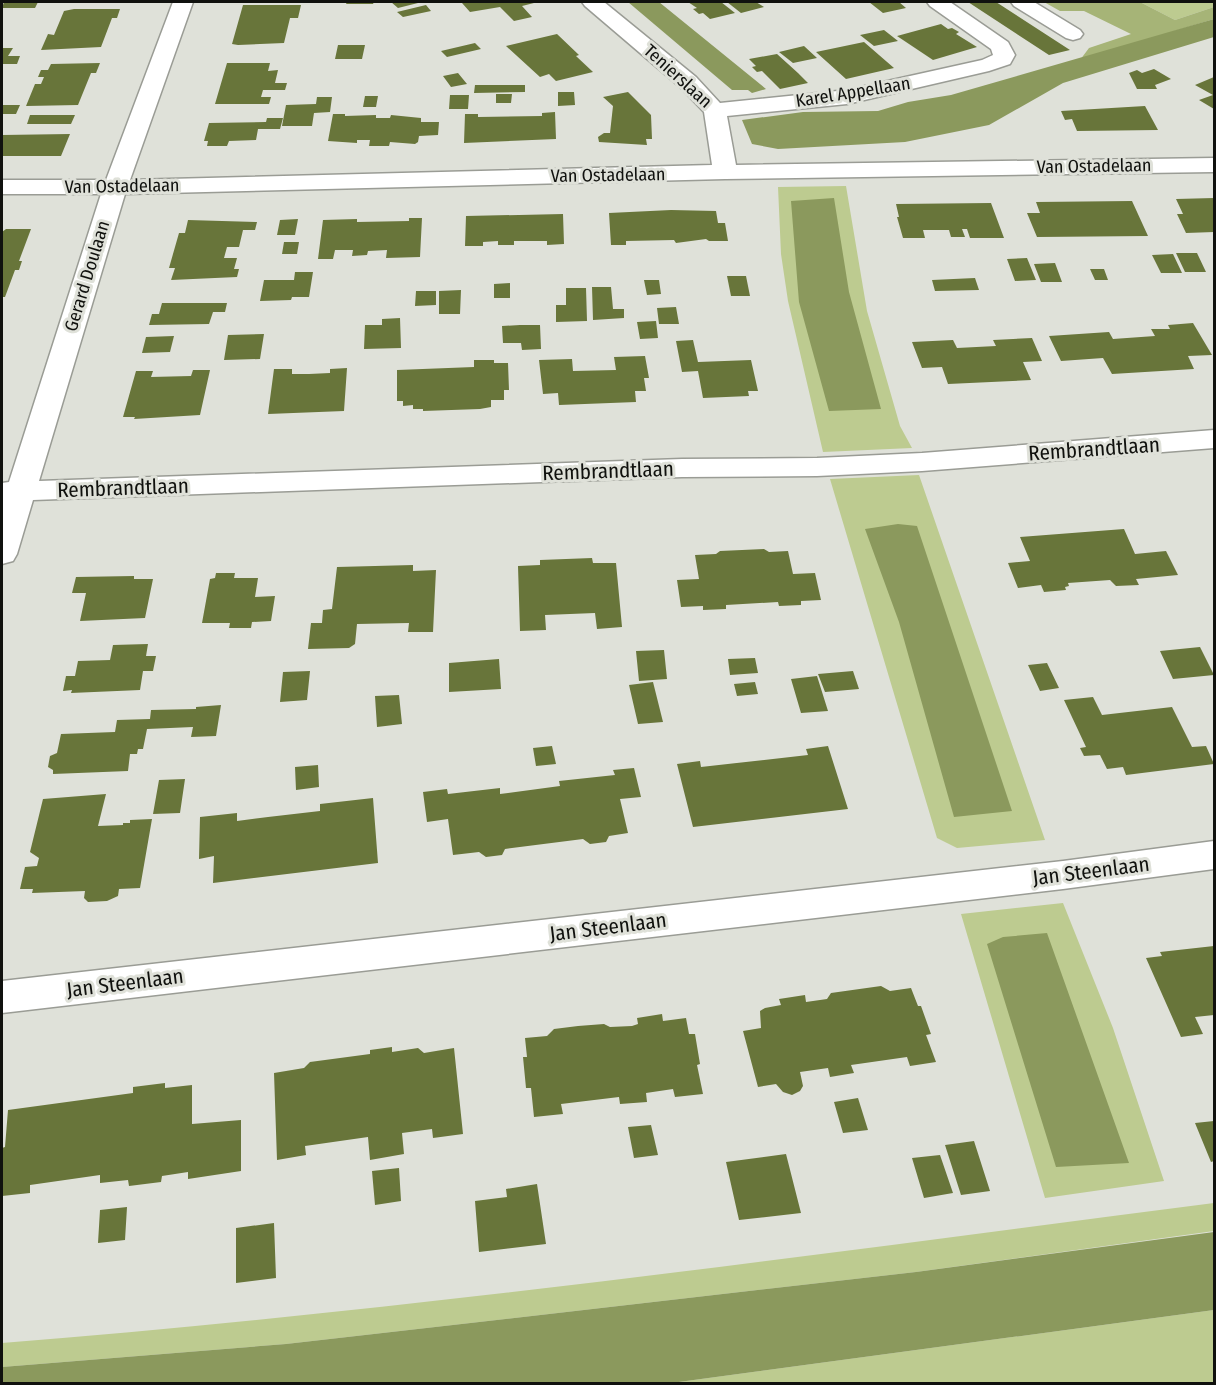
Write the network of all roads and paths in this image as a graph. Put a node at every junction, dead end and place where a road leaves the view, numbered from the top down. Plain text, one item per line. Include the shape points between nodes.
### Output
1 (183, 2) edge
2 (592, 2) edge
3 (937, 2) edge
4 (1021, 2) edge
5 (1073, 34) dead end
6 (715, 110) junction
7 (1215, 165) edge
8 (725, 172) junction
9 (2, 187) edge
10 (115, 187) junction
11 (1215, 439) edge
12 (11, 492) edge
13 (2, 554) edge
14 (1215, 855) edge
15 (2, 997) edge

1 - 10 street, Gerard Doulaan
2 - 6 street, Tenierslaan via 688,82
3 - 6 street, Karel Appellaan via 1002,46 1002,59 847,97
4 - 5 street
6 - 8 street, Tenierslaan
7 - 8 street, Van Ostadelaan
8 - 10 street, Van Ostadelaan
9 - 10 street, Van Ostadelaan
10 - 12 street, Gerard Doulaan
11 - 12 street, Rembrandtlaan via 898,464
12 - 13 street, Gerard Doulaan
14 - 15 street, Jan Steenlaan

